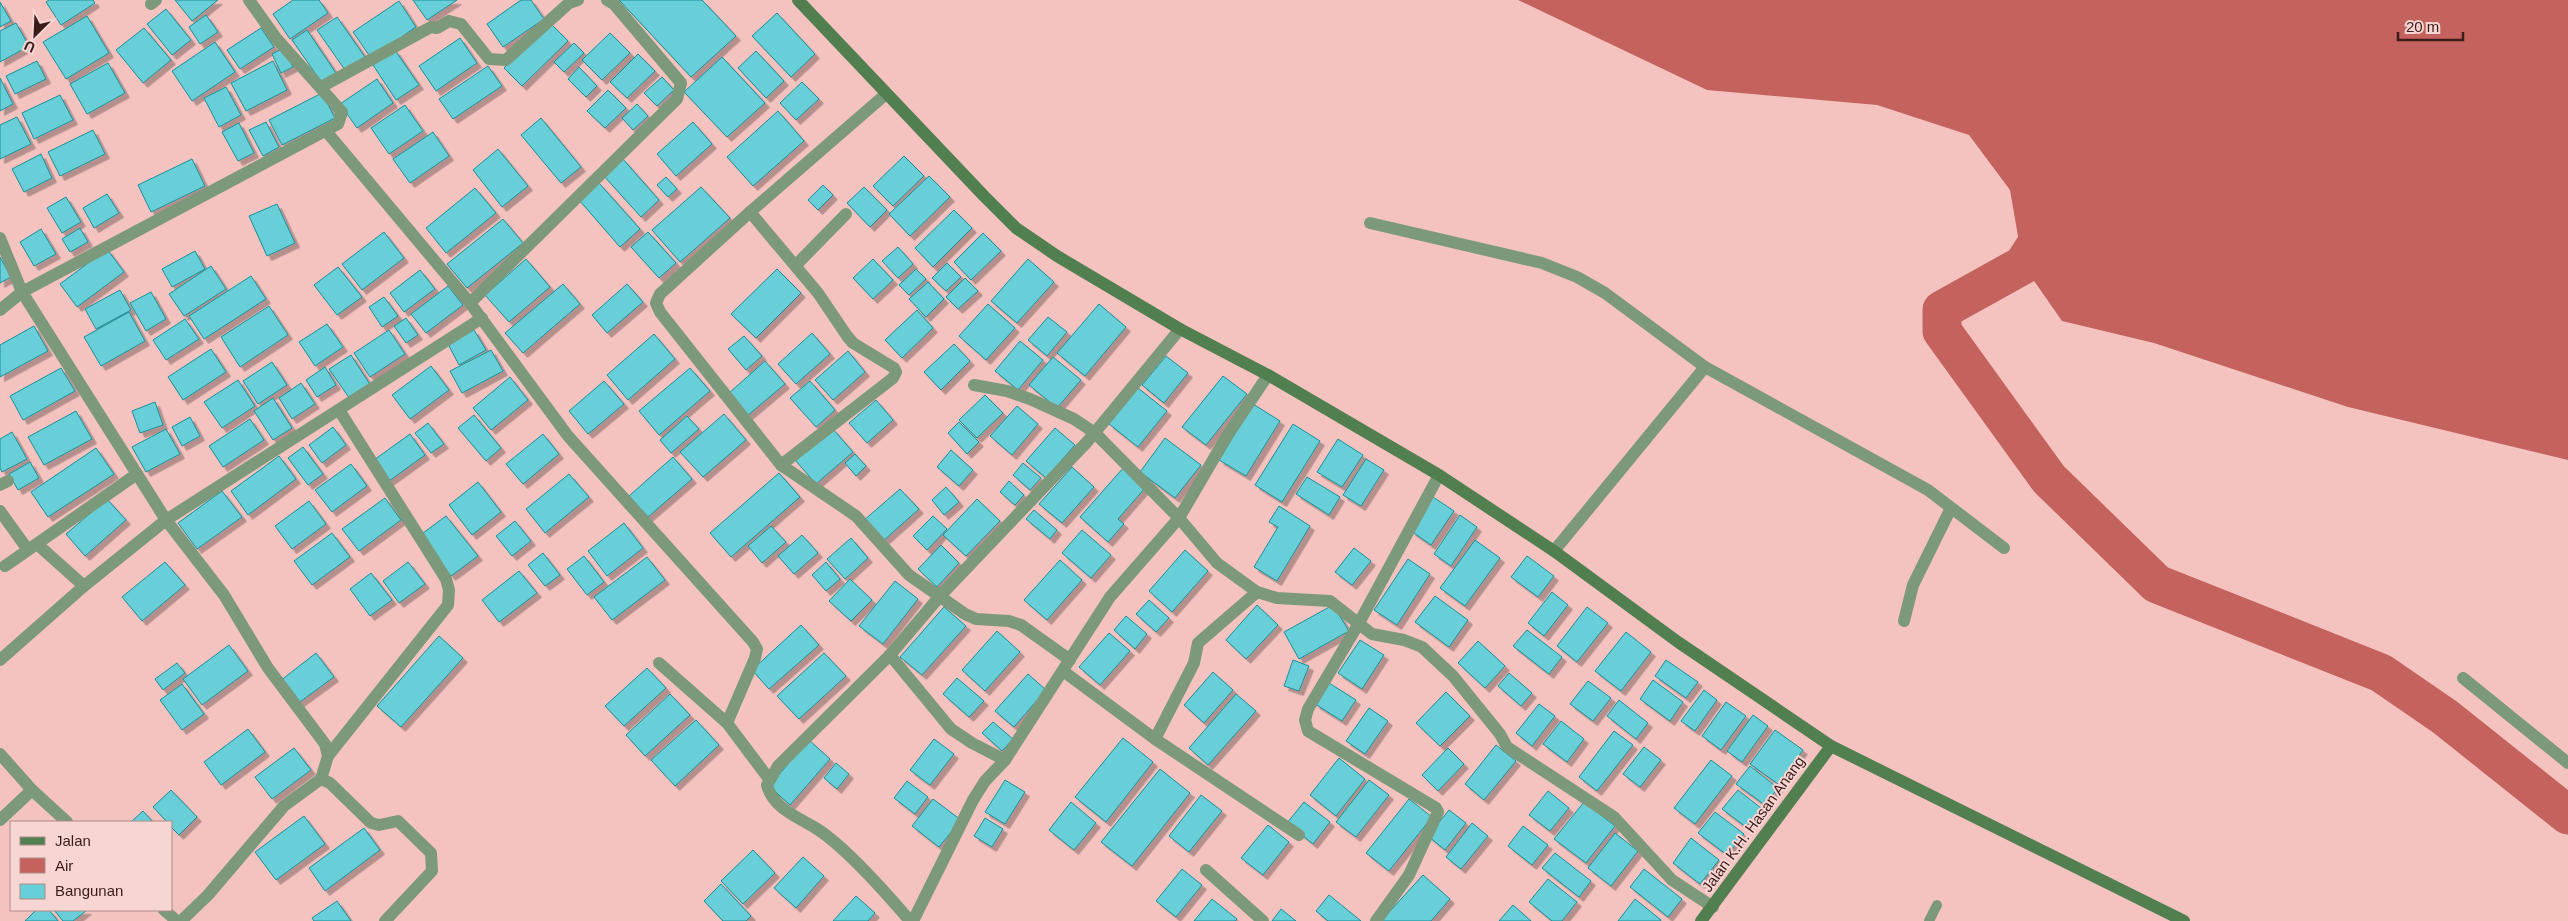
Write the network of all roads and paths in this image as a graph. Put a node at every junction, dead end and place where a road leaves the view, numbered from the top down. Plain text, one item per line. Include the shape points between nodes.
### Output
1 (249, 0) edge
2 (578, 0) edge
3 (607, 0) edge
4 (798, 0) edge
5 (321, 87) junction
6 (886, 94) junction
7 (326, 131) junction
8 (750, 212) junction
9 (846, 214) dead end
10 (1370, 223) dead end
11 (0, 238) edge
12 (796, 265) junction
13 (22, 292) junction
14 (470, 303) junction
15 (0, 310) edge
16 (482, 318) junction
17 (1180, 329) junction
18 (1705, 367) junction
19 (1268, 375) junction
20 (974, 386) dead end
21 (339, 410) junction
22 (1095, 433) junction
23 (781, 465) junction
24 (137, 474) junction
25 (1439, 475) junction
26 (1951, 508) junction
27 (0, 511) edge
28 (1179, 518) junction
29 (166, 520) junction
30 (33, 547) junction
31 (2004, 548) dead end
32 (1554, 550) junction
33 (5, 566) dead end
34 (84, 586) junction
35 (1257, 592) junction
36 (940, 596) junction
37 (1904, 621) dead end
38 (1359, 623) junction
39 (890, 655) junction
40 (0, 660) edge
41 (1070, 660) junction
42 (659, 663) dead end
43 (1063, 671) junction
44 (2463, 678) dead end
45 (727, 723) junction
46 (1156, 739) junction
47 (1831, 746) junction
48 (0, 754) edge
49 (328, 756) junction
50 (1005, 760) junction
51 (2568, 763) edge
52 (321, 779) junction
53 (769, 779) junction
54 (32, 790) junction
55 (0, 820) edge
56 (67, 821) edge
57 (1299, 835) dead end
58 (1206, 870) dead end
59 (1937, 905) dead end
60 (1713, 907) junction
61 (165, 911) edge
62 (176, 921) edge
63 (181, 921) edge
64 (385, 921) edge
65 (912, 921) edge
66 (1263, 921) edge
67 (1376, 921) edge
68 (1701, 921) edge
69 (1929, 921) edge
70 (2184, 921) edge

1 - 5 street via 276,38
2 - 5 street via 569,3 506,60 489,59 461,24 449,21
3 - 14 street via 614,4 681,83 677,99
4 - 6 street
5 - 7 street via 342,112 338,124
6 - 8 street
6 - 17 street via 1016,228
7 - 13 street
7 - 14 street
8 - 12 street
8 - 23 street via 660,294 656,303
9 - 12 street
10 - 18 street via 1542,263 1577,277 1605,293
11 - 13 street
12 - 23 street via 853,343 896,372 893,378
13 - 15 street
13 - 24 street
14 - 16 street
16 - 21 street
16 - 45 street via 568,436 753,642 757,649 755,658
17 - 19 street
17 - 22 street
18 - 26 street via 1895,471
18 - 32 street
19 - 25 street
19 - 28 street via 1227,436
20 - 22 street via 1007,391 1030,399 1074,419
21 - 29 street
21 - 49 street via 446,579 449,590 448,605
22 - 28 street
22 - 36 street
23 - 36 street via 856,516 909,575
24 - 29 street
24 - 30 street
25 - 32 street
25 - 38 street
26 - 31 street
26 - 37 street via 1913,585
27 - 30 street
28 - 35 street via 1217,562
28 - 41 street via 1110,597
29 - 34 street
29 - 49 street via 224,595 268,668 324,744
30 - 33 street
30 - 34 street
32 - 47 street via 1678,642
34 - 40 street
35 - 38 street via 1276,598 1330,600
35 - 46 street via 1198,642 1194,662
36 - 39 street
36 - 41 street via 976,618 1021,625
38 - 60 street via 1372,634 1422,647 1453,676 1507,747 1614,816 1672,880
38 - 67 street via 1308,709 1308,731 1438,812 1409,875
39 - 50 street via 951,728
39 - 53 street via 778,766
41 - 43 street
42 - 45 street
43 - 46 street
43 - 50 street
44 - 51 street
45 - 53 street
46 - 57 street
47 - 60 street, Jalan K.H. Hasan Anang
47 - 70 street
48 - 54 street
49 - 52 street
50 - 65 street via 973,800
52 - 63 street via 284,806 208,895
52 - 64 street via 330,783 371,823 379,825 398,821 431,853 432,871
53 - 65 street via 767,785 774,800 827,835
54 - 55 street
54 - 56 street
58 - 66 street
59 - 69 lane
60 - 68 street, Jalan K.H. Hasan Anang
61 - 62 street

